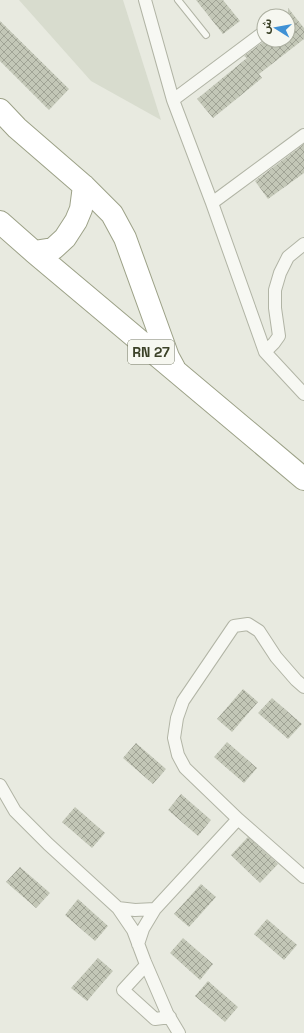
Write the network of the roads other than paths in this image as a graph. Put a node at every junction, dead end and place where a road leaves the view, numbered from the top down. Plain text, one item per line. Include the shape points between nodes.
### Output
1 (146, 0) edge
2 (178, 0) edge
3 (206, 35) dead end
4 (256, 38) edge
5 (173, 100) junction
6 (0, 110) edge
7 (9, 128) edge
8 (304, 135) edge
9 (84, 186) junction
10 (212, 203) junction
11 (0, 222) edge
12 (0, 241) edge
13 (304, 244) edge
14 (34, 252) junction
15 (265, 352) junction
16 (176, 373) junction
17 (304, 394) edge
18 (304, 480) edge
19 (304, 493) edge
20 (304, 687) edge
21 (0, 785) edge
22 (238, 819) junction
23 (304, 877) edge
24 (118, 908) junction
25 (155, 909) junction
26 (138, 944) junction
27 (146, 965) junction
28 (170, 1017) junction
29 (179, 1033) edge

1 - 5 street
2 - 3 lane
4 - 5 street
5 - 10 street
6 - 7 highway
7 - 9 highway
8 - 10 street
9 - 14 highway via 81,209 65,238 54,249
9 - 16 highway via 112,214 125,238
10 - 15 street
11 - 14 highway, RN 27
12 - 19 highway, RN 27
13 - 15 street via 288,257 280,273 275,290 279,336
14 - 16 highway, RN 27
15 - 17 street
16 - 18 highway, RN 27
20 - 22 street via 276,657 259,631 248,624 234,626 183,701 174,738 178,755 185,768
21 - 24 street via 15,811
22 - 23 street
22 - 25 street
24 - 25 street
24 - 26 street via 133,930
25 - 26 street via 143,929
26 - 27 street
27 - 28 street
27 - 28 street via 123,990 155,1018
28 - 29 street

